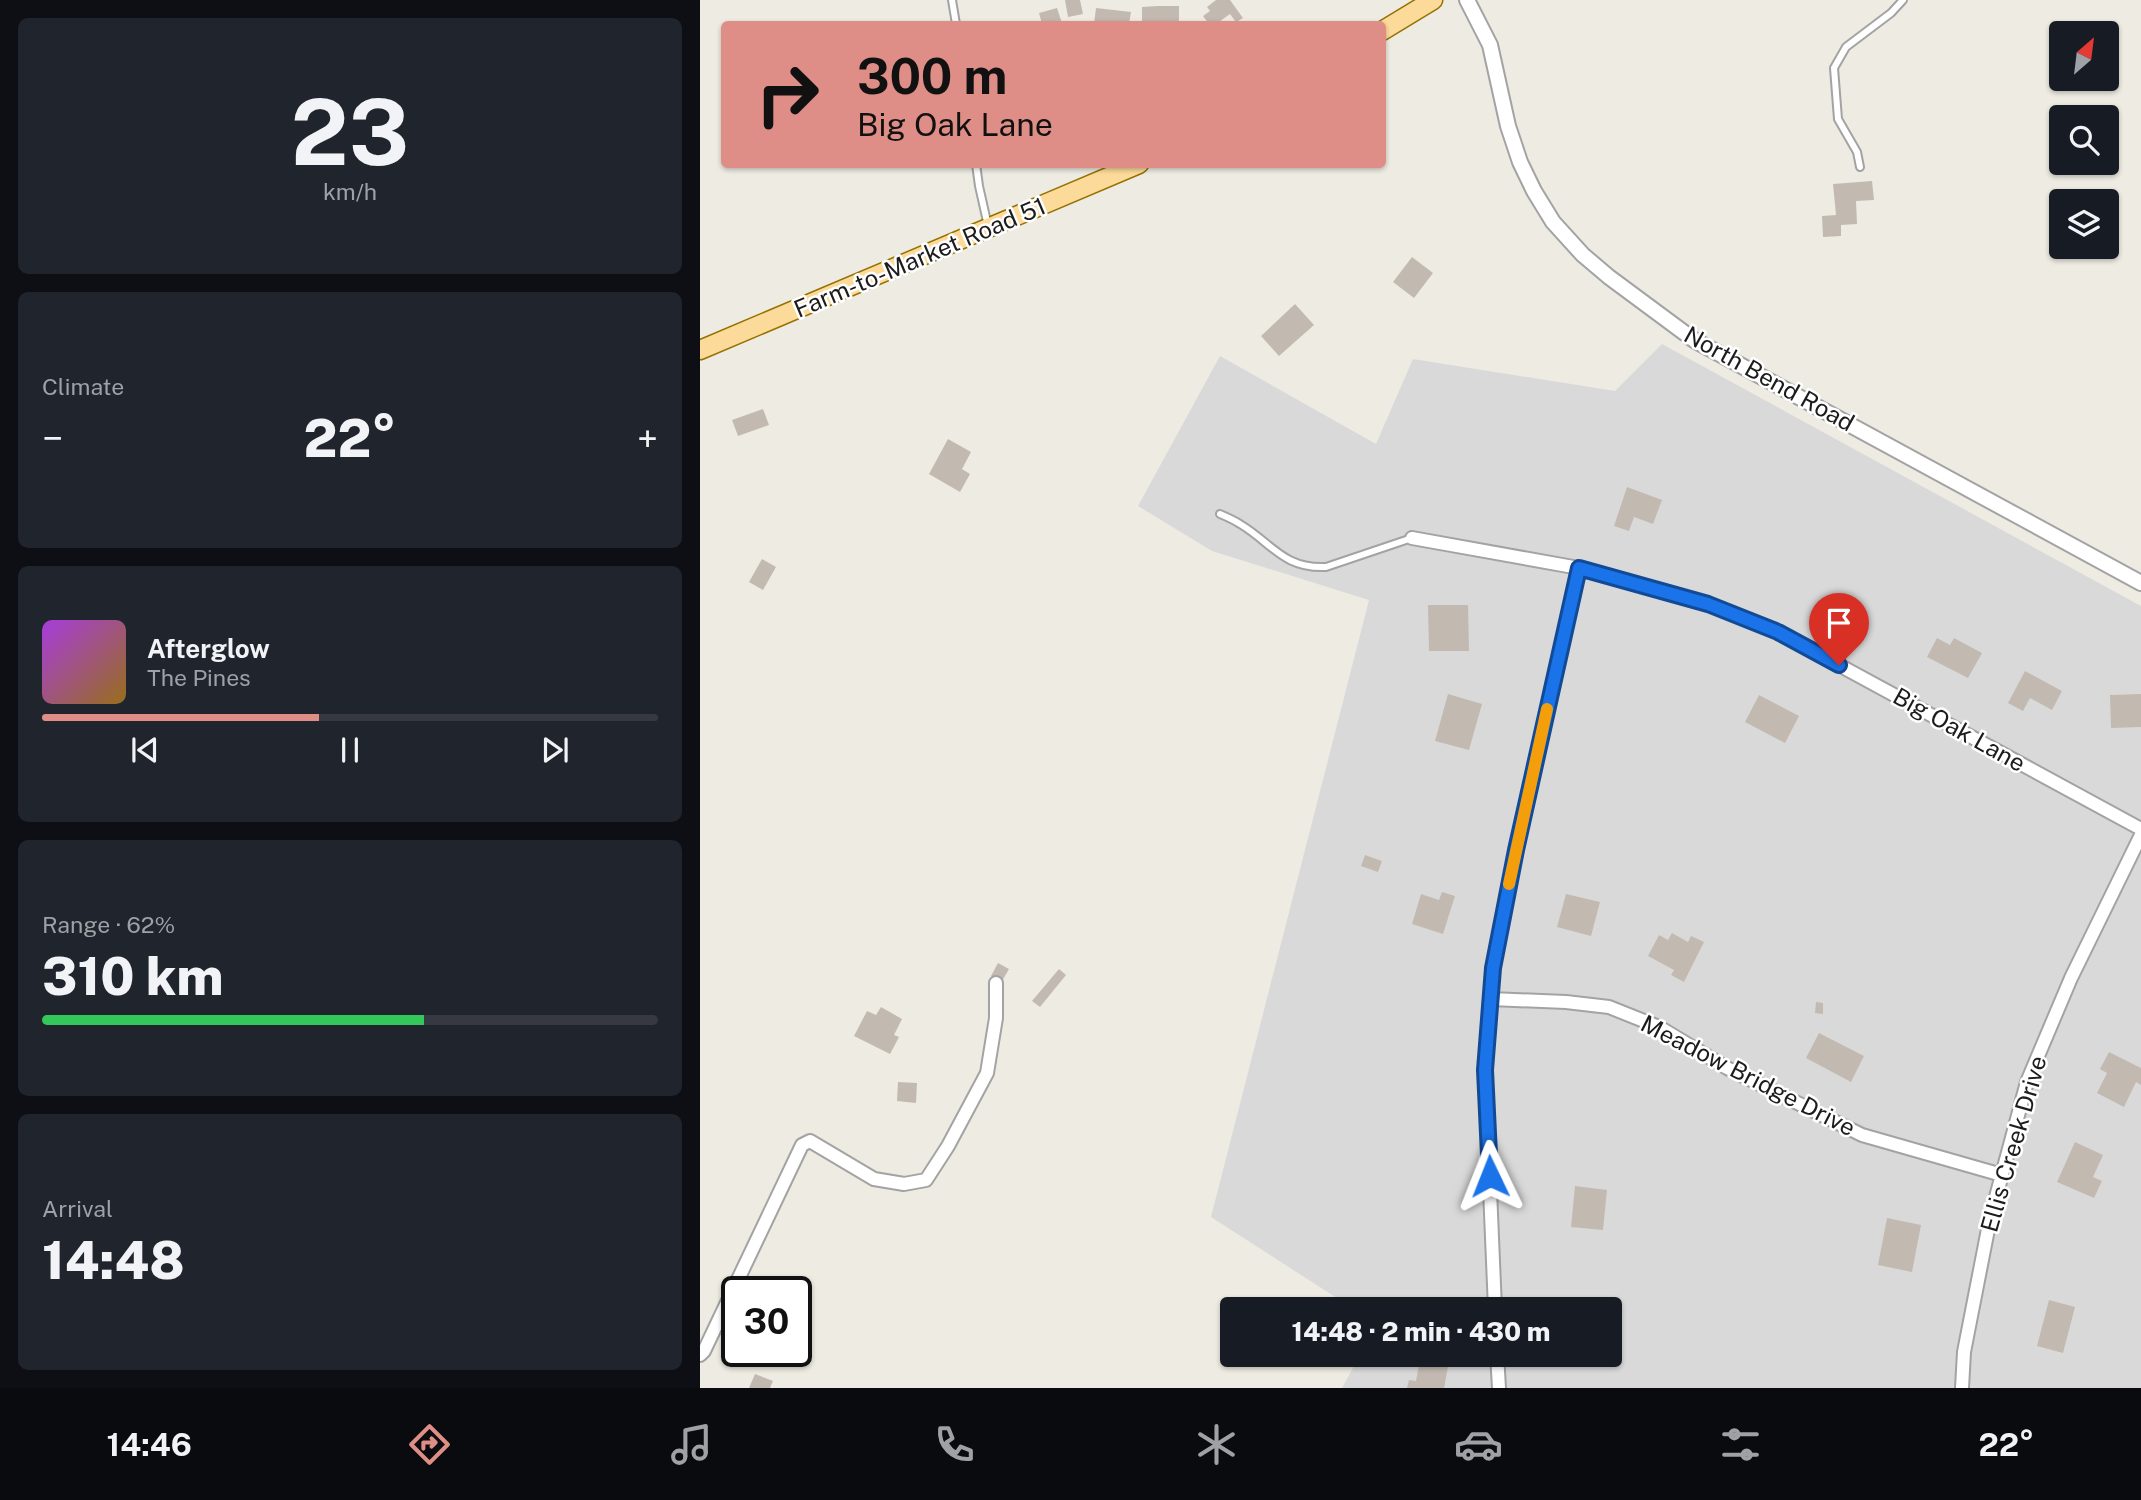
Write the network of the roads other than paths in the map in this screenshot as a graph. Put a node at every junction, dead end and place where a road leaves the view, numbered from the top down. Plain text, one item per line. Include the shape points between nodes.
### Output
1 (952, 0) edge
2 (1433, 0) edge
3 (1467, 0) edge
4 (1903, 0) edge
5 (956, 21) edge
6 (1386, 29) edge
7 (1860, 167) dead end
8 (977, 168) edge
9 (1130, 168) edge
10 (989, 228) junction
11 (700, 350) edge
12 (1220, 514) dead end
13 (1412, 538) joint
14 (1579, 568) junction
15 (2141, 583) edge
16 (2141, 829) edge
17 (2141, 835) edge
18 (996, 983) dead end
19 (1491, 999) junction
20 (2002, 1175) junction
21 (1494, 1297) edge
22 (700, 1355) edge
23 (1498, 1367) edge
24 (1499, 1388) edge
25 (1962, 1388) edge

1 - 5 lane
2 - 6 main road
3 - 15 street, North Bend Road via 1490,45 1508,126 1534,191 1553,222 1609,278 1694,340
4 - 7 lane via 1846,47 1834,68 1839,120
8 - 10 lane
9 - 10 main road, Farm-to-Market Road 51
10 - 11 main road, Farm-to-Market Road 51
12 - 13 lane via 1241,524 1284,558 1312,568
13 - 14 street, Big Oak Lane
14 - 16 street, Big Oak Lane via 1708,604 1778,632
14 - 19 street via 1516,850
17 - 20 street, Ellis Creek Drive via 2071,978 2027,1082
18 - 22 street via 987,1073 926,1180 904,1184 874,1179 810,1141 802,1145
19 - 20 street, Meadow Bridge Drive via 1609,1007 1660,1027 1727,1068 1862,1135
19 - 21 street via 1485,1070
20 - 25 street, Ellis Creek Drive via 1964,1352
23 - 24 street

